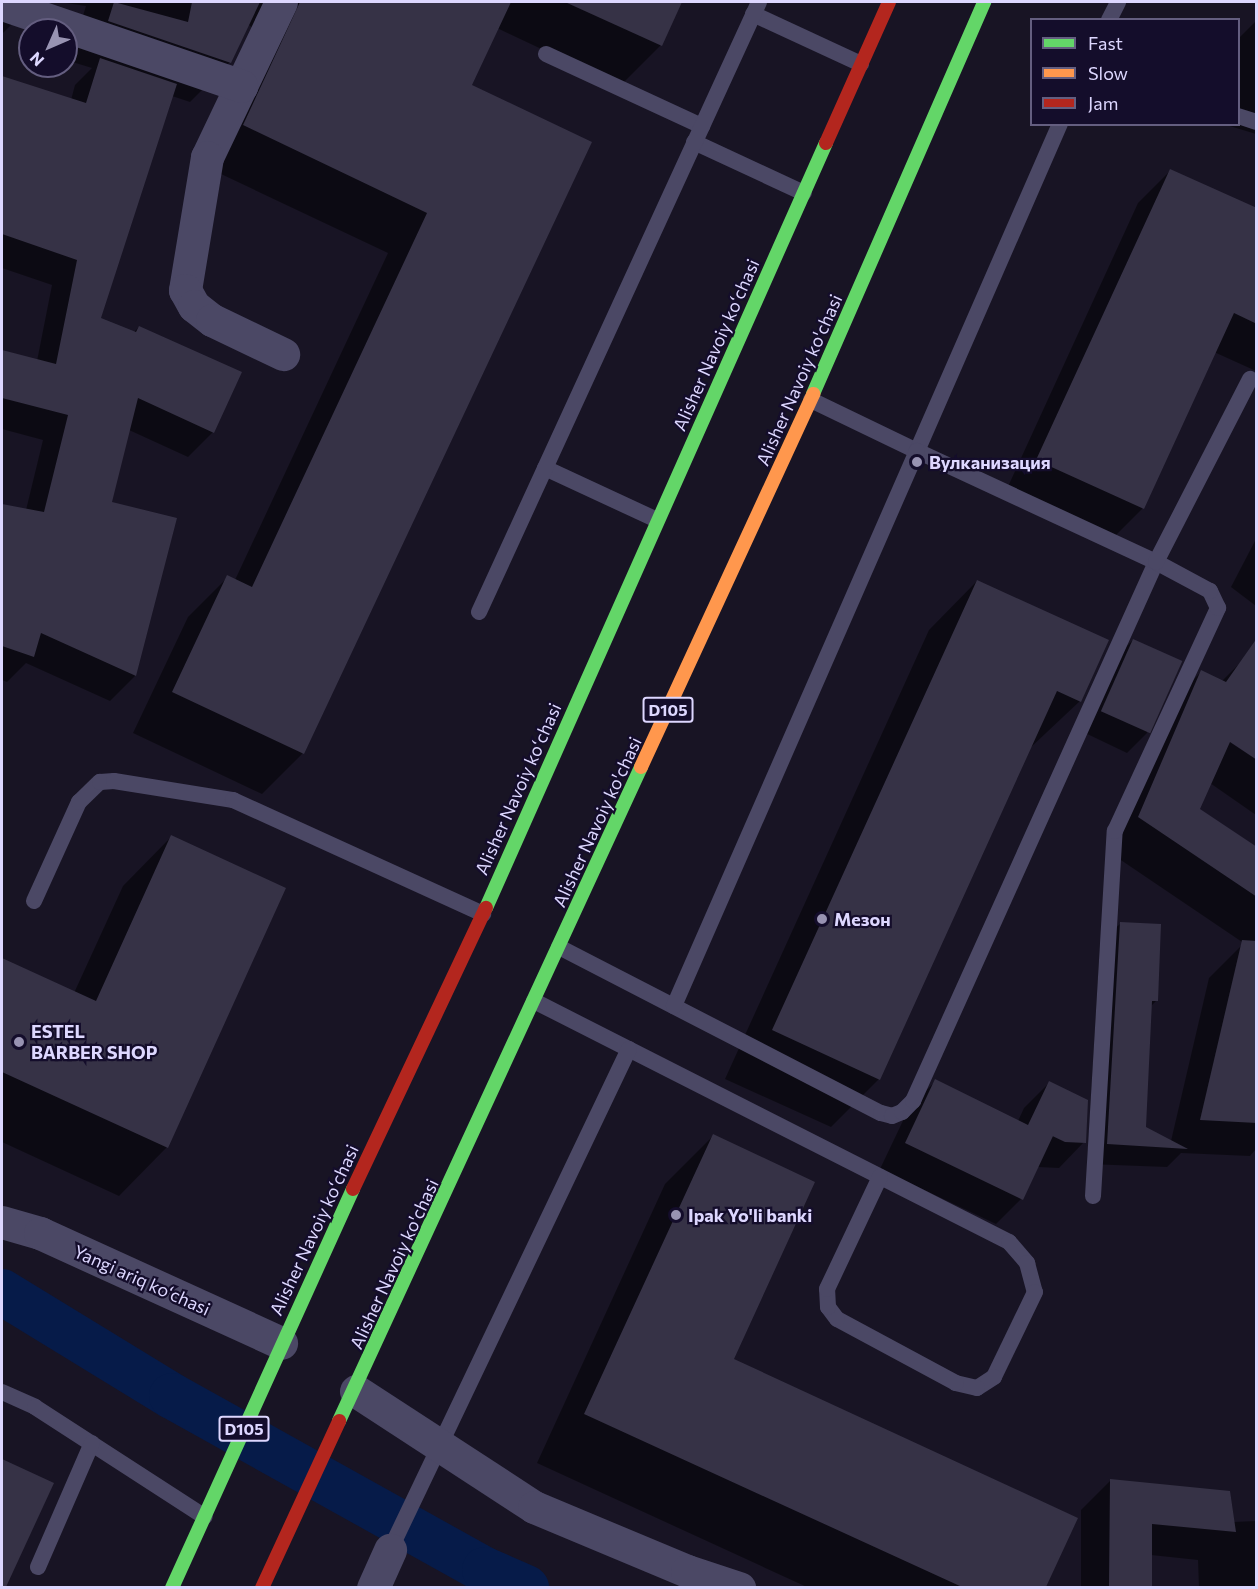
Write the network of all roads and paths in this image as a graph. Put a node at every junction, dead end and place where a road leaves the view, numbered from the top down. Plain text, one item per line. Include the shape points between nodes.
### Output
1 (281, 2) edge
2 (889, 2) edge
3 (984, 2) edge
4 (1118, 2) edge
5 (2, 4) edge
6 (756, 8) edge
7 (1110, 18) edge
8 (546, 54) dead end
9 (861, 64) junction
10 (241, 86) junction
11 (1240, 116) edge
12 (1257, 122) edge
13 (702, 126) junction
14 (1059, 126) edge
15 (694, 142) junction
16 (804, 192) junction
17 (283, 354) dead end
18 (1250, 379) dead end
19 (811, 400) junction
20 (917, 451) junction
21 (545, 468) junction
22 (657, 520) junction
23 (1156, 562) junction
24 (479, 612) dead end
25 (34, 901) dead end
26 (483, 914) junction
27 (559, 946) junction
28 (534, 1001) junction
29 (674, 1006) junction
30 (629, 1049) junction
31 (880, 1177) junction
32 (1093, 1196) dead end
33 (2, 1222) edge
34 (277, 1355) junction
35 (2, 1392) edge
36 (349, 1403) junction
37 (92, 1443) junction
38 (439, 1446) junction
39 (205, 1516) junction
40 (390, 1550) joint
41 (38, 1567) dead end
42 (172, 1587) edge
43 (262, 1587) edge
44 (372, 1587) edge
45 (739, 1587) edge

1 - 10 street
2 - 9 main road, Alisher Navoiy koʻchasi / D105
3 - 19 main road, Alisher Navoiy ko'chasi / D105
4 - 7 lane
5 - 10 street
6 - 9 lane
6 - 13 lane
8 - 13 lane
9 - 16 main road, Alisher Navoiy koʻchasi / D105
10 - 17 street via 207,157 185,290 195,306 212,320
11 - 12 lane
13 - 15 lane
14 - 20 lane
15 - 16 lane
15 - 21 lane
16 - 22 main road, Alisher Navoiy koʻchasi / D105
18 - 23 lane
19 - 20 lane
19 - 27 main road, Alisher Navoiy ko'chasi / D105
20 - 23 lane
20 - 29 lane
21 - 22 lane
21 - 24 lane
22 - 26 main road, Alisher Navoiy koʻchasi / D105
23 - 29 lane via 913,1101 902,1112 892,1116 881,1113
23 - 32 lane via 1210,591 1218,608 1115,831
25 - 26 lane via 79,802 100,782 114,781 234,800
26 - 34 main road, Alisher Navoiy koʻchasi / D105
27 - 28 main road, Alisher Navoiy ko'chasi / D105
27 - 29 lane
28 - 30 lane
28 - 36 main road, Alisher Navoiy ko'chasi / D105
30 - 31 lane
30 - 38 lane
31 - 31 lane via 1009,1242 1028,1263 1035,1292 994,1377 977,1388 956,1383 837,1319 828,1307 827,1289
33 - 34 street, Yangi ariq ko‘chasi via 39,1233
34 - 39 main road, Alisher Navoiy koʻchasi / D105
35 - 37 lane via 36,1407
36 - 38 street
36 - 43 main road, Alisher Navoiy ko'chasi / D105
37 - 39 lane
37 - 41 lane
38 - 40 lane
38 - 45 street via 534,1507 687,1571
39 - 42 main road, Alisher Navoiy koʻchasi / D105
40 - 44 street

